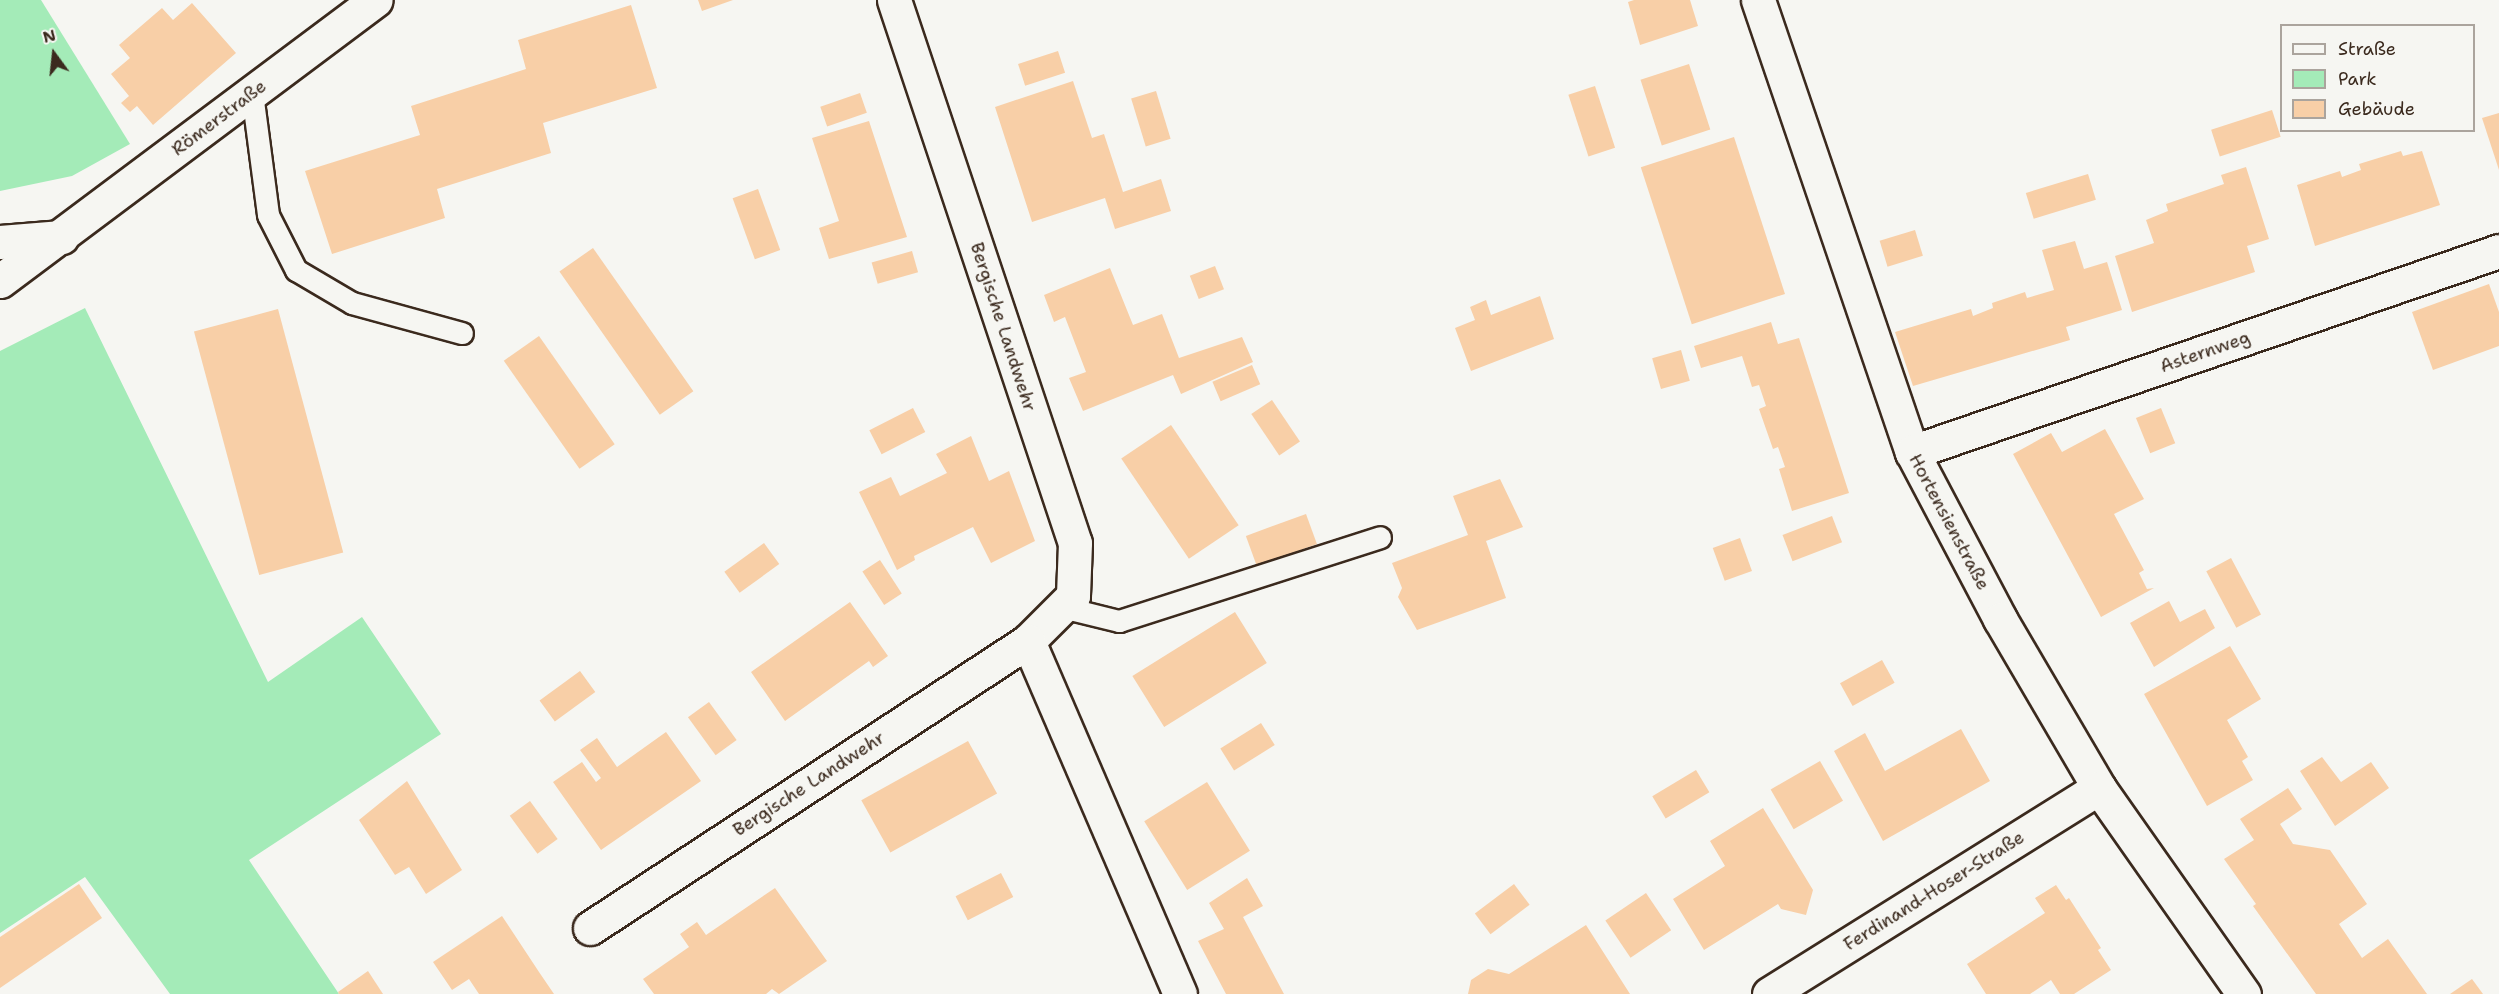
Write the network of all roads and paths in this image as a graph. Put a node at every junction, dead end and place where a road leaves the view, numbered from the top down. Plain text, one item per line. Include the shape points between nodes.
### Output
1 (375, 0) edge
2 (894, 0) edge
3 (1758, 0) edge
4 (252, 93) junction
5 (64, 237) junction
6 (0, 242) edge
7 (2499, 251) edge
8 (0, 281) edge
9 (462, 333) dead end
10 (1912, 452) junction
11 (1380, 537) dead end
12 (1062, 607) junction
13 (1028, 641) junction
14 (2099, 788) junction
15 (590, 928) dead end
16 (1180, 994) edge
17 (1769, 994) edge
18 (2244, 994) edge

1 - 4 street, Römerstraße
2 - 12 street, Bergische Landwehr via 1076,543 1072,596
3 - 10 street, Hortensienstraße
4 - 5 street, Römerstraße
4 - 9 lane via 268,215 296,270 352,303
5 - 6 street
5 - 8 street, Römerstraße
7 - 10 street, Asternweg
10 - 14 street, Hortensienstraße via 2000,620
11 - 12 lane via 1119,621
12 - 13 street, Bergische Landwehr
13 - 15 street, Bergische Landwehr
13 - 16 street
14 - 17 street, Ferdinand-Hoser-Straße
14 - 18 street, Hortensienstraße

